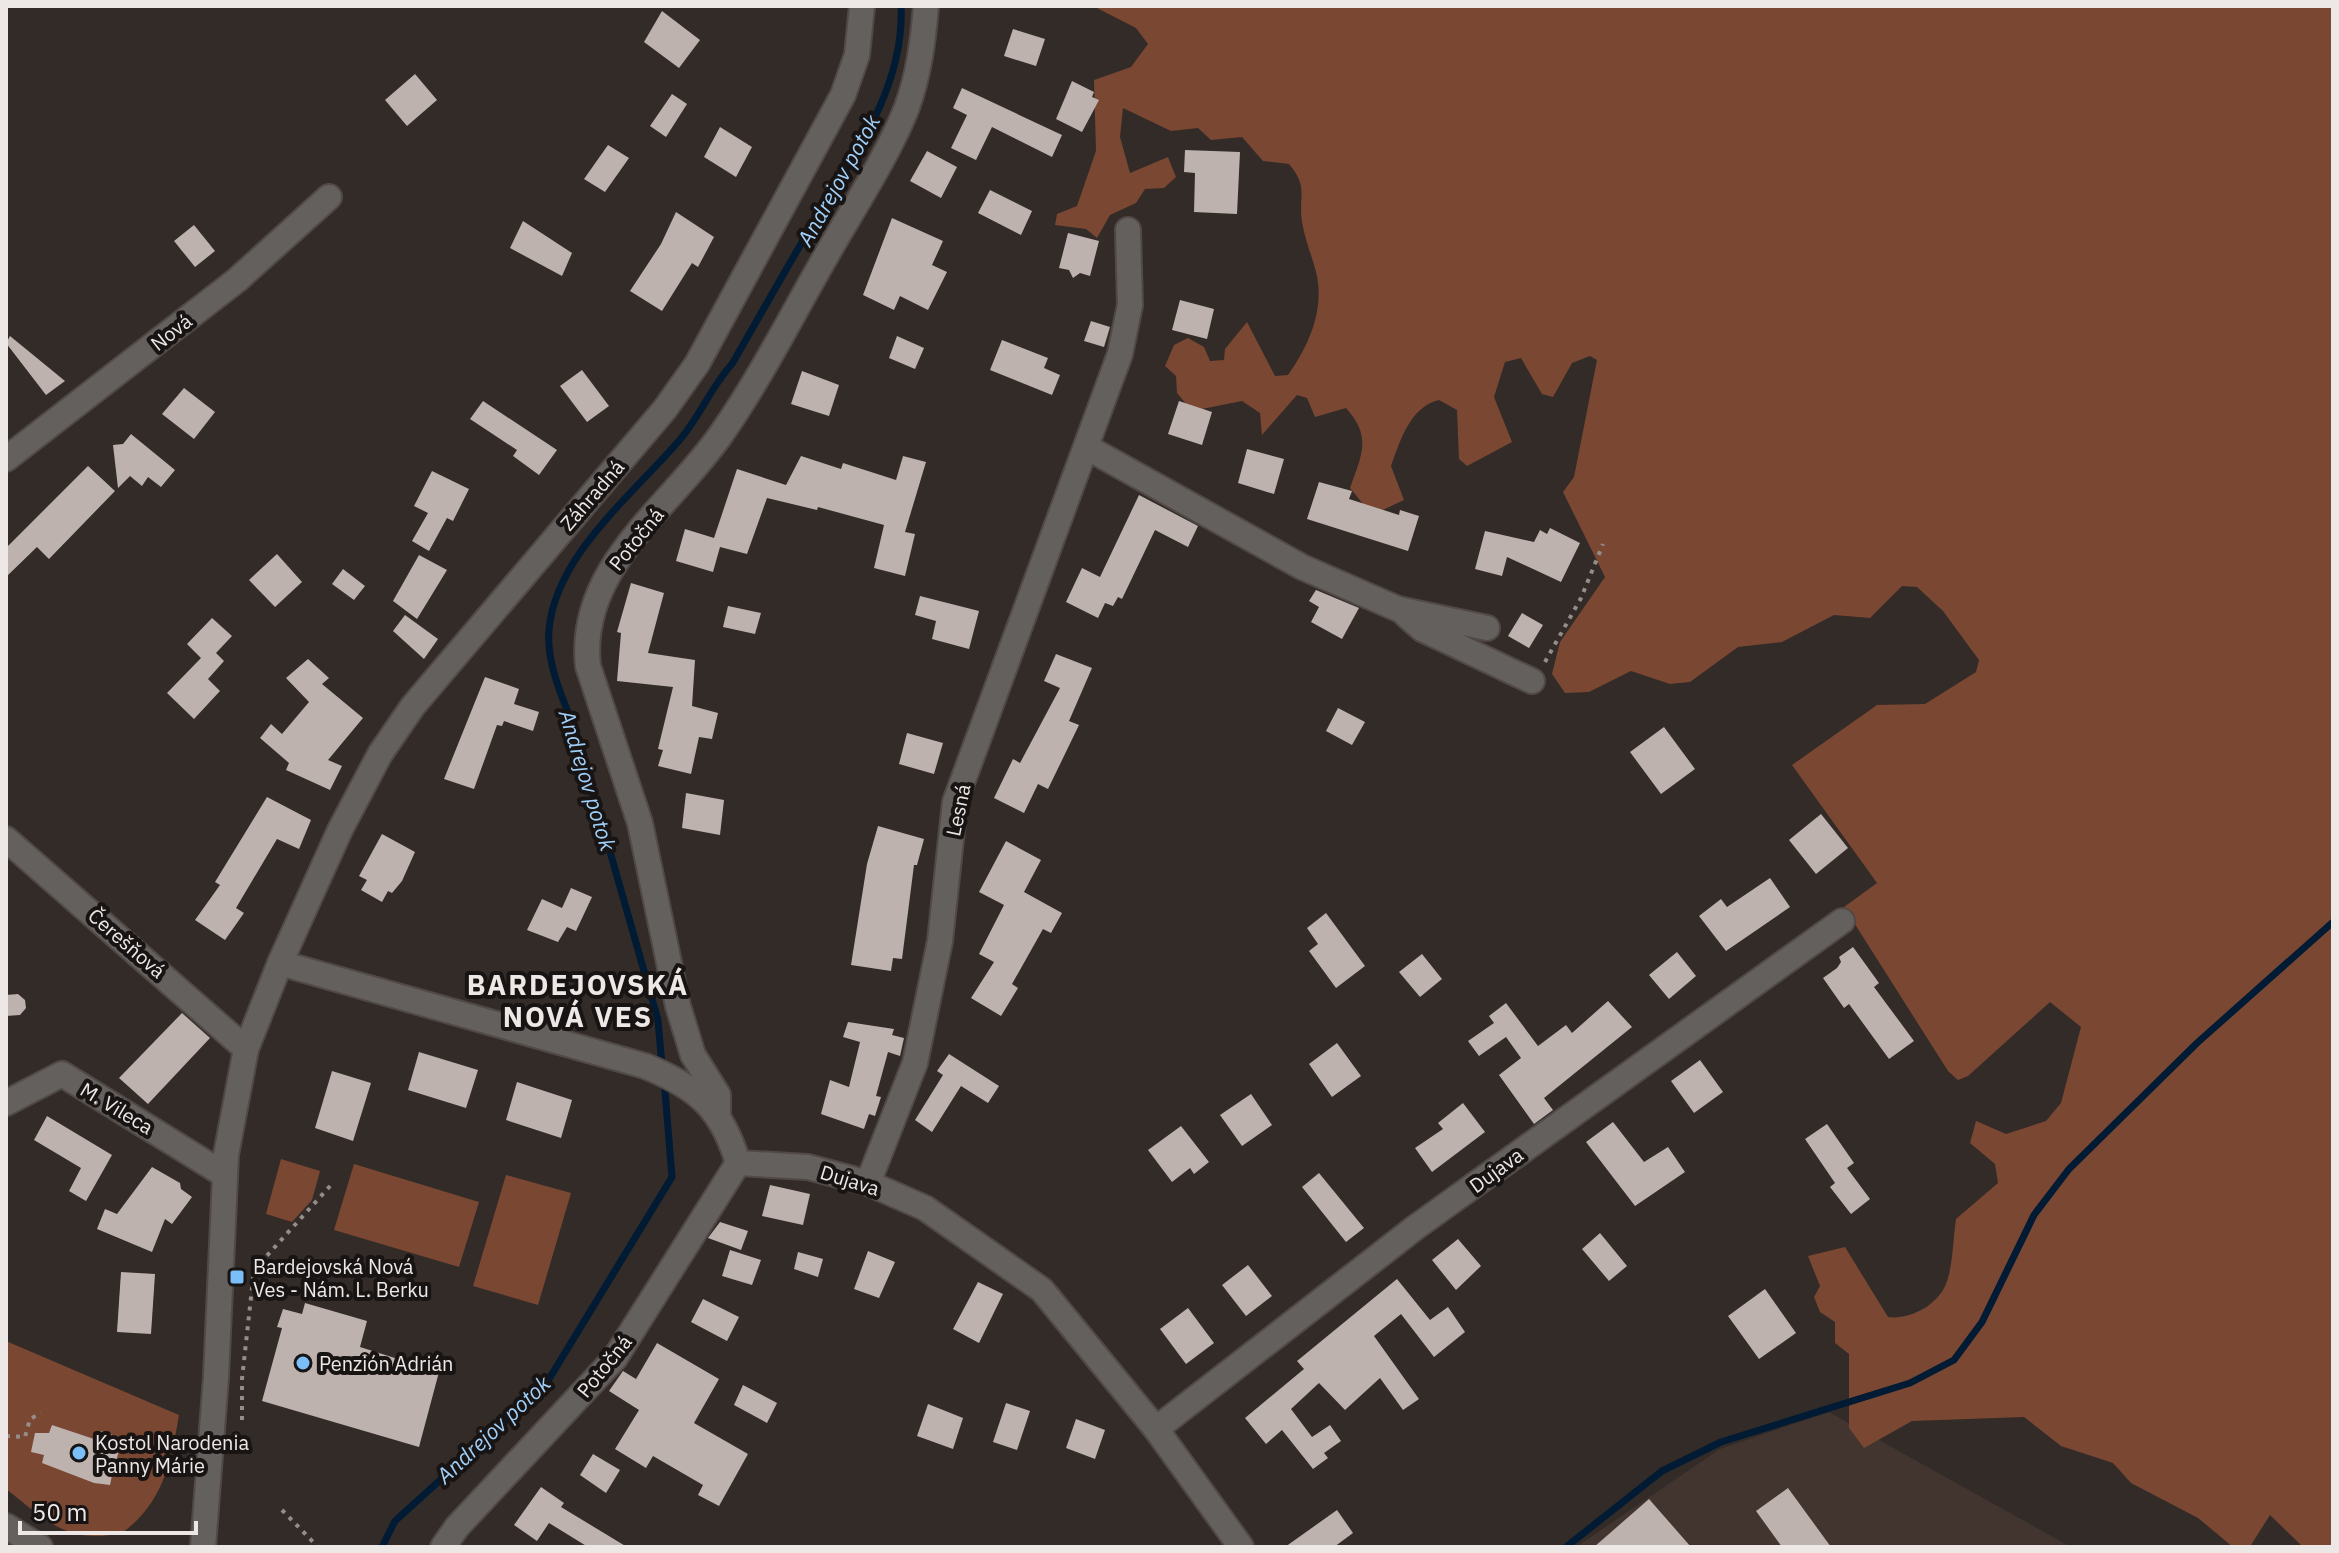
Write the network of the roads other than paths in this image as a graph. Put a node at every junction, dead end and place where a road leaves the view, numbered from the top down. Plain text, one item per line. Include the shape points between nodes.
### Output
1 (862, 6) edge
2 (926, 6) edge
3 (329, 197) dead end
4 (1128, 230) dead end
5 (1088, 448) junction
6 (6, 459) edge
7 (1398, 609) junction
8 (1487, 628) dead end
9 (1532, 681) road end
10 (6, 839) edge
11 (1842, 921) dead end
12 (280, 963) junction
13 (246, 1049) junction
14 (6, 1103) edge
15 (718, 1117) junction
16 (738, 1163) junction
17 (225, 1175) junction
18 (868, 1183) junction
19 (1156, 1429) junction
20 (6, 1526) edge
21 (40, 1547) edge
22 (203, 1547) edge
23 (443, 1547) edge
24 (1241, 1547) edge

1 - 12 street, Záhradná via 857,55 843,95 697,364 631,451 413,706 360,790
2 - 15 street, Potočná via 918,71 906,110 845,222 721,435 608,573 588,618 588,666 640,823 678,1006 693,1055 718,1095
3 - 6 street, Nová via 237,280
4 - 5 street, Lesná via 1130,305 1120,354
5 - 7 street via 1302,567
5 - 18 street, Lesná via 955,802 940,941 915,1063
7 - 8 street
7 - 9 street via 1422,629
10 - 13 street, Čerešňová
11 - 19 street, Dujava via 1416,1227
12 - 13 street, Záhradná
12 - 15 street via 645,1066 684,1082
13 - 17 street, Záhradná
14 - 17 street, M. Vileca via 62,1074
15 - 16 street
16 - 18 street, Dujava via 808,1167
16 - 23 street, Potočná via 615,1358
17 - 22 street, Záhradná
18 - 19 street, Dujava via 925,1208 1042,1290
19 - 24 street, Dujava
20 - 21 street

